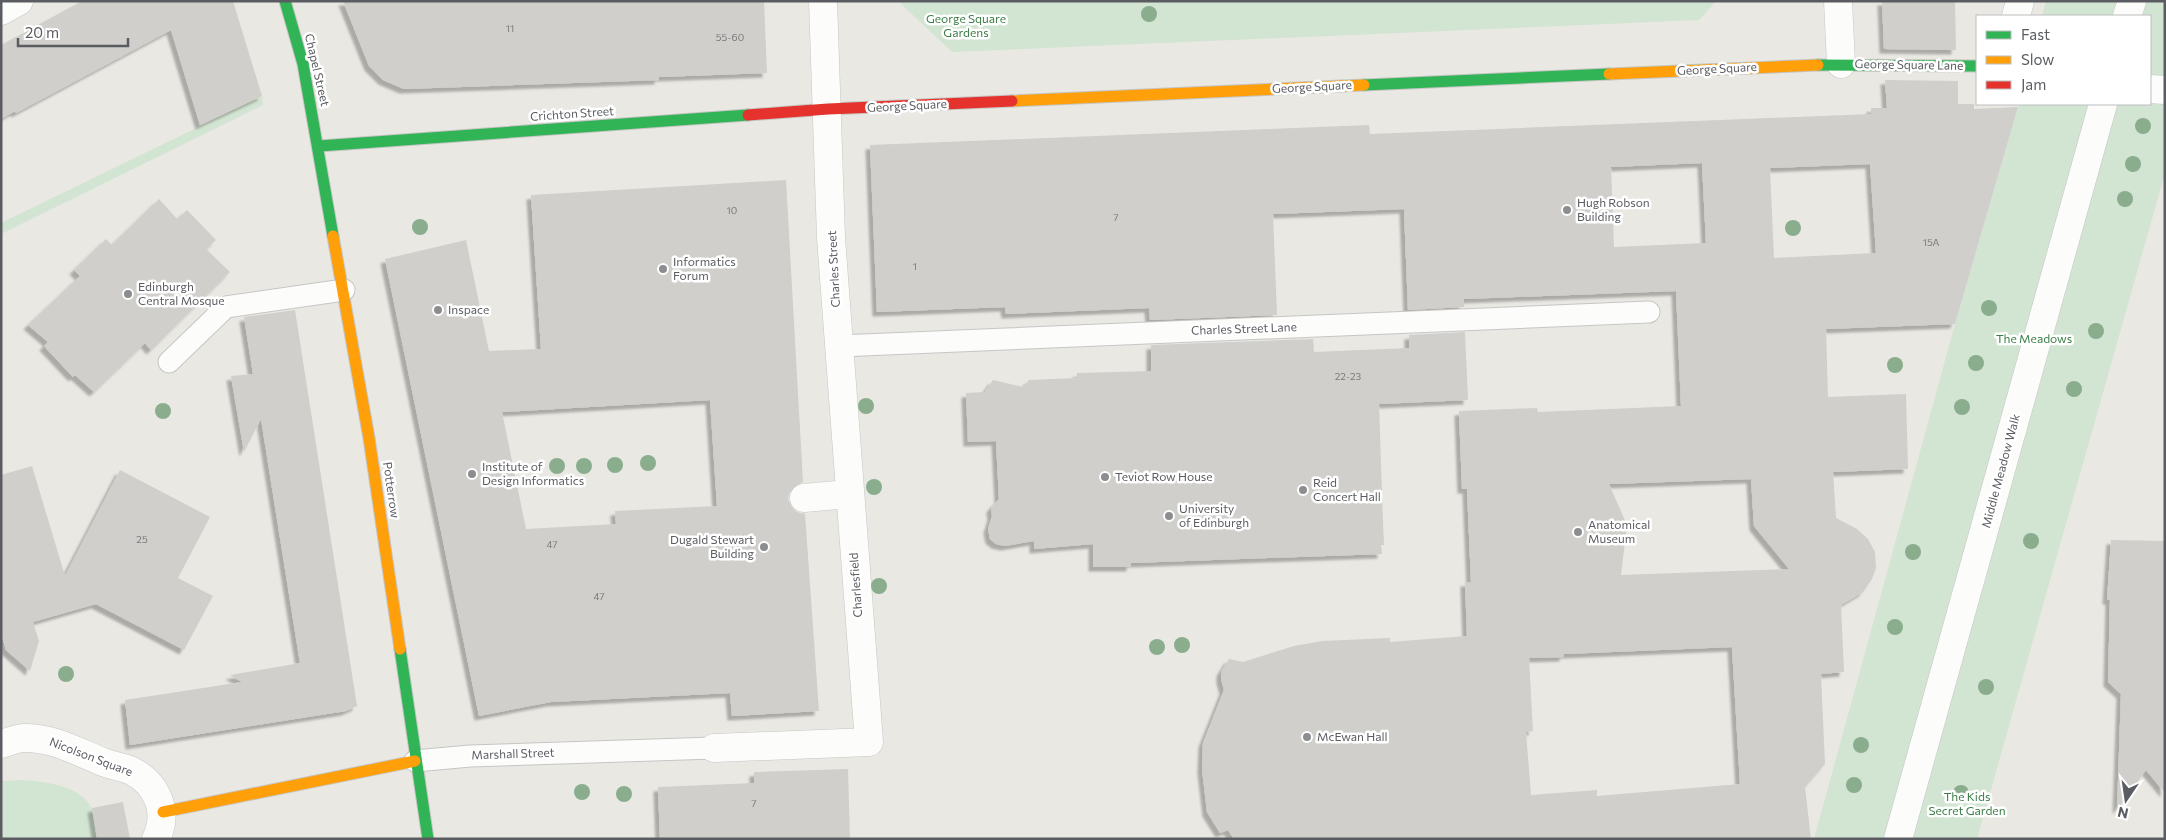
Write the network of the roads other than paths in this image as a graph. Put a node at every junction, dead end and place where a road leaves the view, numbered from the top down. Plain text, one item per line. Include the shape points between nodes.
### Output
1 (19, 1) edge
2 (285, 1) edge
3 (823, 1) edge
4 (1838, 1) edge
5 (2020, 1) edge
6 (2132, 1) edge
7 (1, 11) edge
8 (2016, 15) edge
9 (2127, 15) edge
10 (1841, 64) junction
11 (1976, 66) edge
12 (2151, 88) edge
13 (2165, 90) edge
14 (2103, 105) edge
15 (828, 109) junction
16 (319, 146) junction
17 (344, 290) junction
18 (1649, 312) dead end
19 (839, 346) junction
20 (169, 362) dead end
21 (844, 428) joint
22 (849, 494) junction
23 (804, 498) dead end
24 (869, 742) joint
25 (1, 744) edge
26 (714, 748) joint
27 (415, 761) junction
28 (162, 812) junction
29 (156, 839) edge
30 (428, 839) edge
31 (1898, 839) edge

1 - 7 street
2 - 16 street, Chapel Street via 303,64
3 - 15 street
4 - 10 street
5 - 8 street
6 - 9 street
10 - 11 street, George Square Lane
10 - 15 street, George Square
12 - 13 street
14 - 31 street, Middle Meadow Walk
15 - 16 street, Crichton Street
15 - 19 street, Charles Street
16 - 17 street, Potterrow
17 - 20 lane via 226,307
17 - 27 street, Potterrow via 369,438
18 - 19 lane, Charles Street Lane
19 - 21 street, Charles Street
21 - 22 street, Charlesfield
22 - 23 street
22 - 24 street, Charlesfield
24 - 26 street, Marshall Street
25 - 28 street, Nicolson Square via 23,738 56,741 130,770 146,780 155,791
26 - 27 lane, Marshall Street via 470,756
27 - 28 street, Marshall Street
27 - 30 street, Potterrow
28 - 29 street

